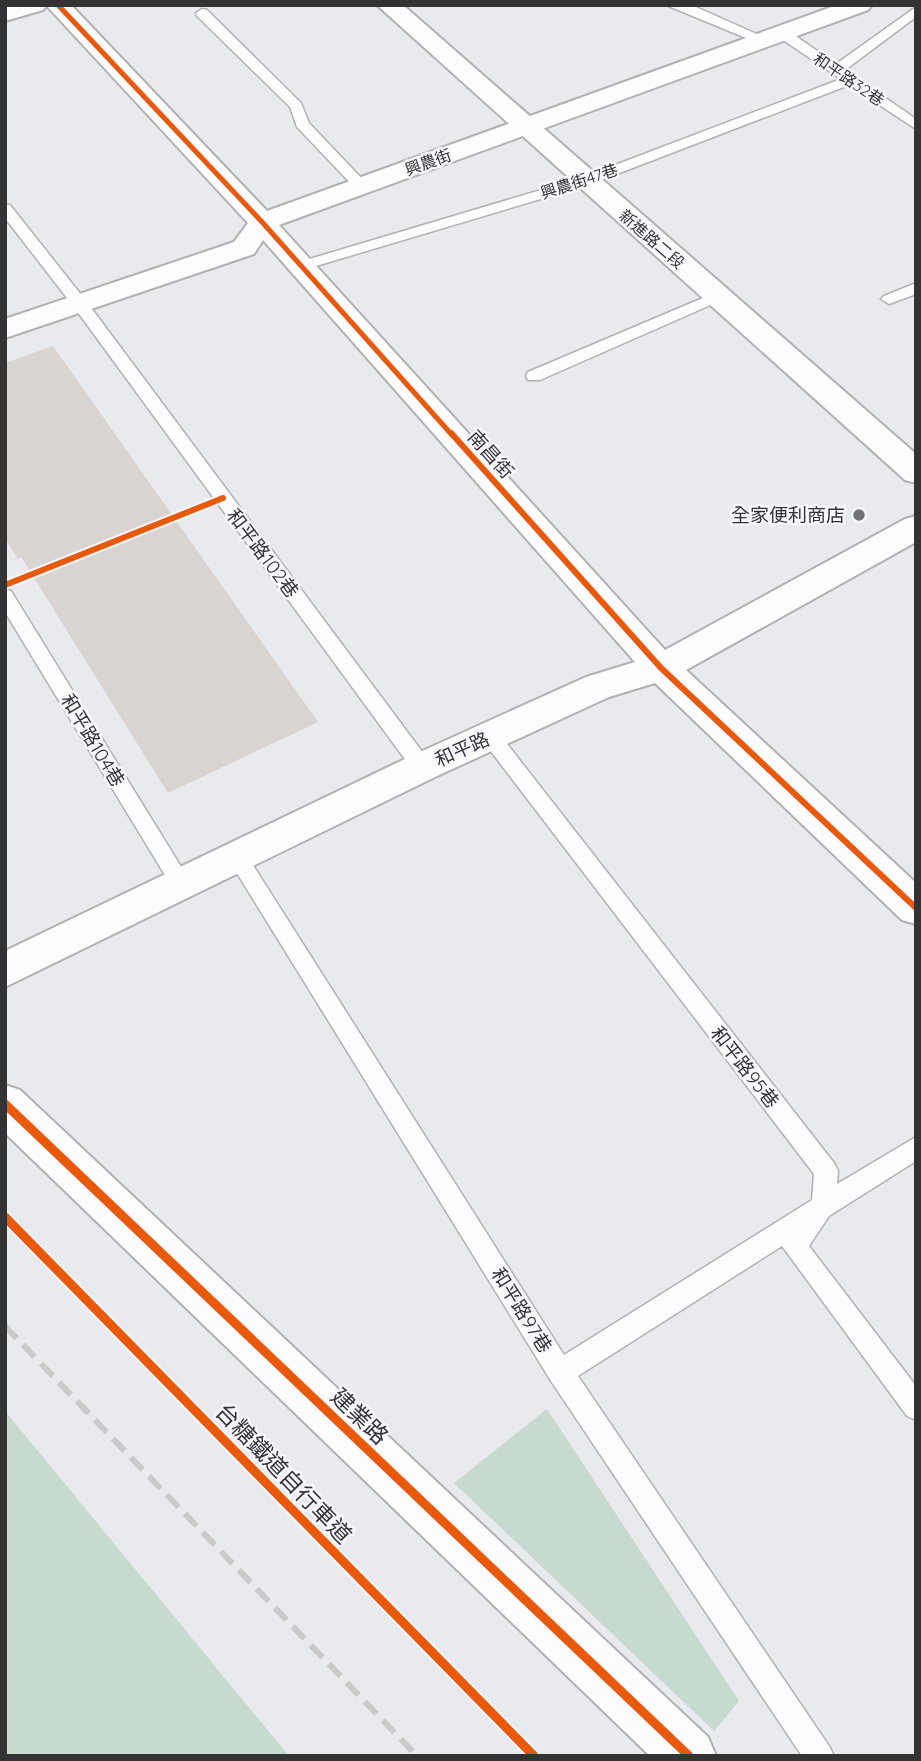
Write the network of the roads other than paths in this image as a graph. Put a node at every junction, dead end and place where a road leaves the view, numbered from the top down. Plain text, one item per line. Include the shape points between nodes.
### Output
1 (35, 5) edge
2 (58, 5) edge
3 (389, 5) edge
4 (672, 5) edge
5 (860, 5) edge
6 (916, 11) edge
7 (202, 13) dead end
8 (5, 14) edge
9 (773, 36) junction
10 (836, 69) junction
11 (851, 80) junction
12 (916, 125) edge
13 (526, 127) junction
14 (586, 181) junction
15 (361, 186) junction
16 (5, 208) edge
17 (262, 222) junction
18 (302, 266) junction
19 (916, 288) edge
20 (717, 297) junction
21 (889, 299) dead end
22 (80, 304) junction
23 (5, 330) edge
24 (534, 376) dead end
25 (916, 472) edge
26 (916, 527) edge
27 (5, 596) edge
28 (662, 668) junction
29 (490, 736) junction
30 (422, 767) junction
31 (237, 858) junction
32 (181, 884) junction
33 (916, 908) edge
34 (5, 970) edge
35 (5, 1104) edge
36 (916, 1148) edge
37 (824, 1203) junction
38 (560, 1372) junction
39 (916, 1407) edge
40 (689, 1756) edge
41 (819, 1756) edge

1 - 8 street
2 - 17 street, 南昌街
3 - 13 street, 新進路二段
4 - 9 lane, 和平路32巷
5 - 9 street, 興農街
6 - 10 lane
7 - 15 lane via 296,106 302,124
9 - 10 lane, 和平路32巷
9 - 13 street, 興農街
10 - 11 lane, 和平路32巷
11 - 12 lane, 和平路32巷
11 - 14 lane, 興農街47巷
13 - 14 street, 新進路二段
13 - 15 street, 興農街
14 - 18 lane, 興農街47巷
14 - 20 street, 新進路二段
15 - 17 street, 興農街
16 - 22 lane, 和平路102巷
17 - 18 street, 南昌街
17 - 22 street via 244,248
18 - 28 street, 南昌街
19 - 21 lane
20 - 24 lane
20 - 25 street, 新進路二段
22 - 23 street
22 - 30 lane, 和平路102巷
26 - 28 street, 和平路
27 - 32 lane, 和平路104巷
28 - 29 street, 和平路 via 598,687
28 - 33 street, 南昌街
29 - 30 street, 和平路
29 - 37 lane, 和平路95巷 via 826,1171
30 - 31 street, 和平路
31 - 32 street, 和平路
31 - 38 lane, 和平路97巷
32 - 34 street, 和平路
35 - 40 street, 建業路
36 - 37 lane
37 - 38 lane
37 - 39 lane via 794,1246
38 - 41 lane, 和平路97巷

